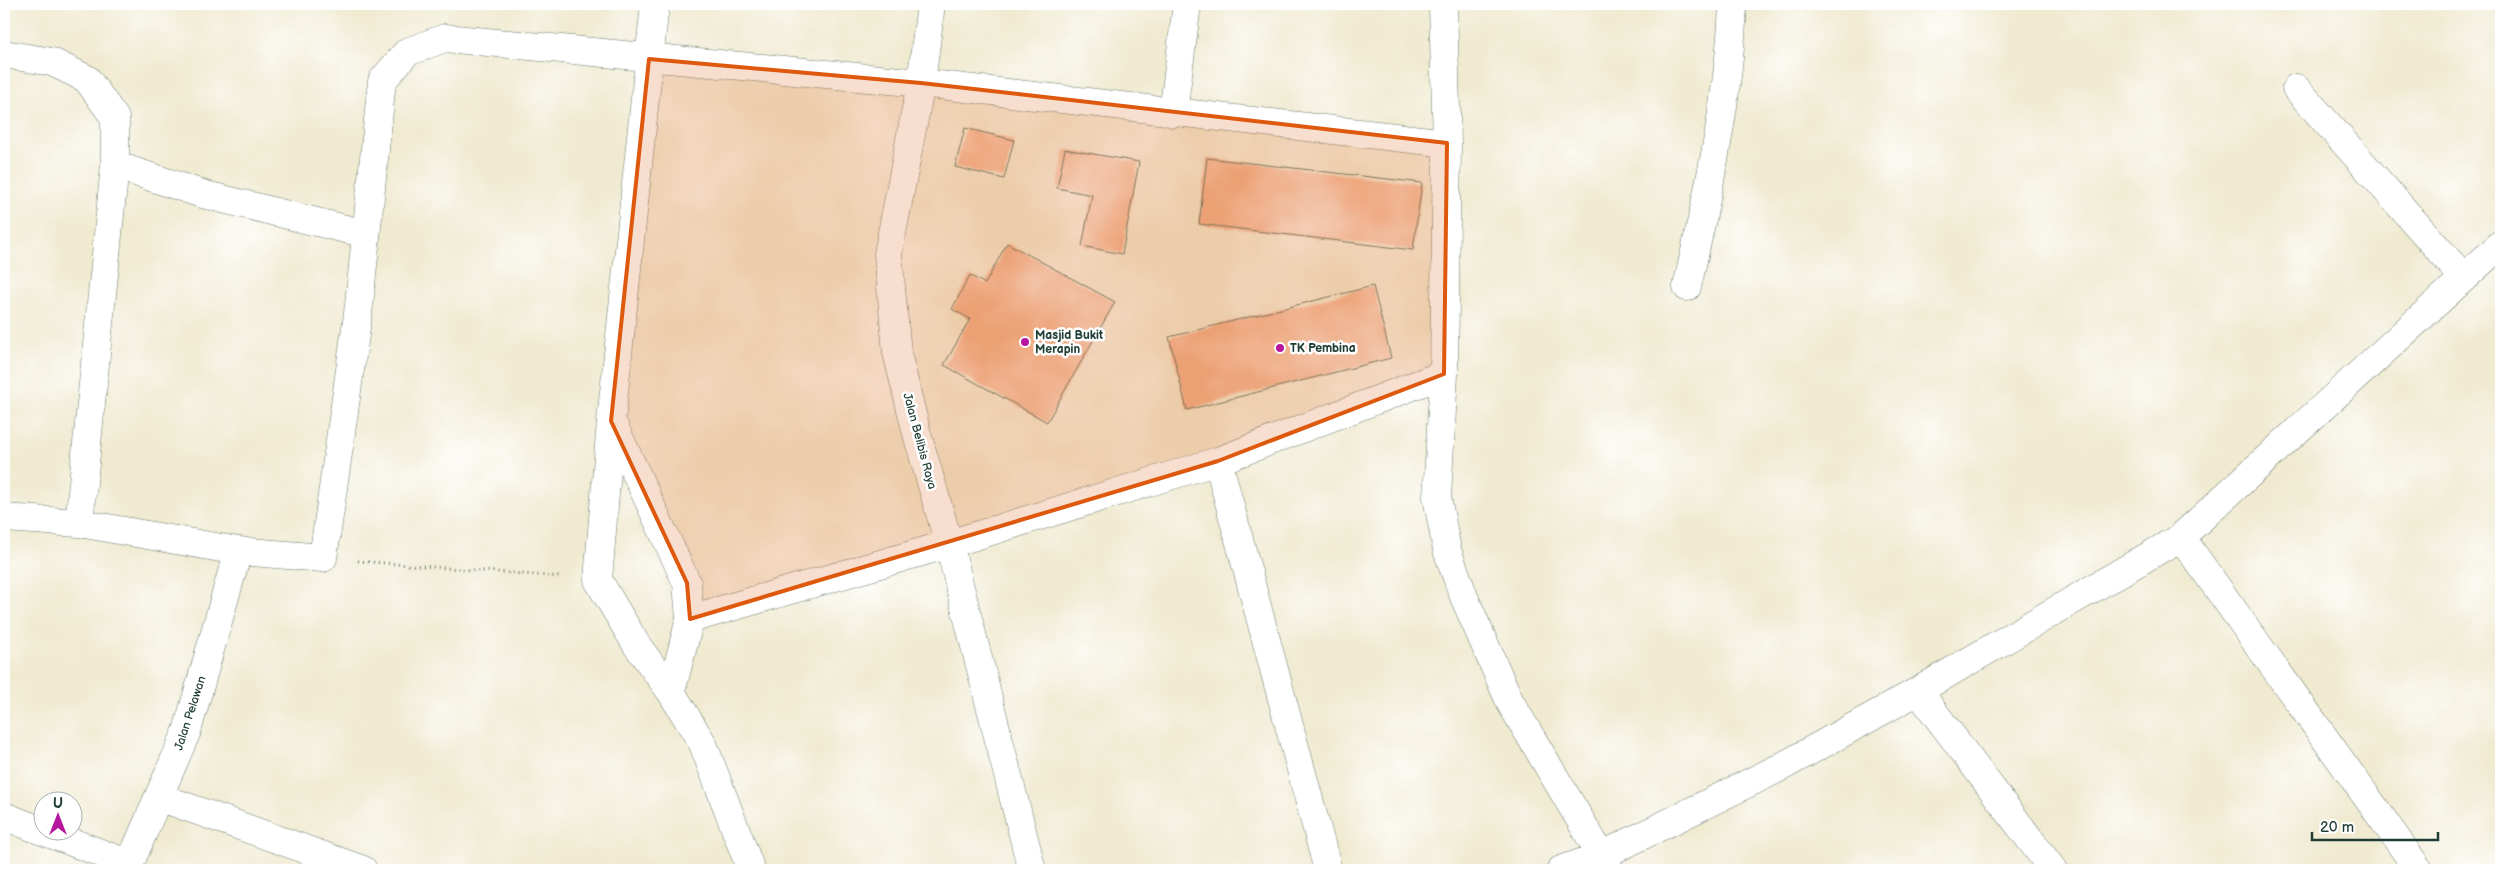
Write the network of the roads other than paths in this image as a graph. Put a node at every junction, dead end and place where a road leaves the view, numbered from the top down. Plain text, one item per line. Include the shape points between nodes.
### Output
1 (655, 4) edge
2 (930, 4) edge
3 (1187, 4) edge
4 (1443, 4) edge
5 (1733, 4) edge
6 (4, 54) edge
7 (649, 59) junction
8 (921, 83) junction
9 (2296, 88) dead end
10 (1173, 113) junction
11 (1447, 143) junction
12 (115, 165) junction
13 (366, 234) junction
14 (2501, 244) edge
15 (2464, 278) junction
16 (1686, 287) dead end
17 (1444, 374) junction
18 (611, 421) junction
19 (1218, 461) junction
20 (4, 518) edge
21 (79, 523) junction
22 (2180, 537) junction
23 (949, 544) junction
24 (238, 551) junction
25 (690, 619) junction
26 (1918, 691) junction
27 (671, 692) junction
28 (159, 797) junction
29 (4, 816) edge
30 (32, 826) edge
31 (70, 842) edge
32 (1605, 863) edge
33 (129, 867) edge
34 (363, 870) edge
35 (750, 870) edge
36 (1032, 870) edge
37 (1328, 870) edge
38 (1560, 870) edge
39 (2053, 870) edge
40 (2419, 870) edge

1 - 7 street
2 - 8 street, Jalan Belibis Raya
3 - 10 street
4 - 11 street
5 - 16 street via 1731,52 1710,187
6 - 12 street via 52,62 87,79 115,118
7 - 8 street
7 - 13 street via 446,38 407,52 382,81
7 - 18 street
8 - 10 street
8 - 23 street, Jalan Belibis Raya via 888,254 897,353
9 - 15 street
10 - 11 street
11 - 17 street
12 - 13 street via 202,194
12 - 21 street
13 - 24 street via 358,314 323,558
14 - 15 street
15 - 22 street
17 - 19 street
17 - 32 street via 1437,497 1447,550 1510,702
18 - 25 street via 687,582
18 - 27 street via 598,580 636,644
19 - 23 street
19 - 37 street
20 - 21 street
21 - 24 street
22 - 26 street
22 - 40 street
23 - 25 street
23 - 36 street, Jalan Belibis Raya
24 - 28 street, Jalan Pelawan via 187,731
25 - 27 street
26 - 32 street
26 - 39 street
27 - 35 street via 703,744
28 - 33 street, Jalan Pelawan
28 - 34 street
29 - 30 street
31 - 33 street
32 - 38 street

